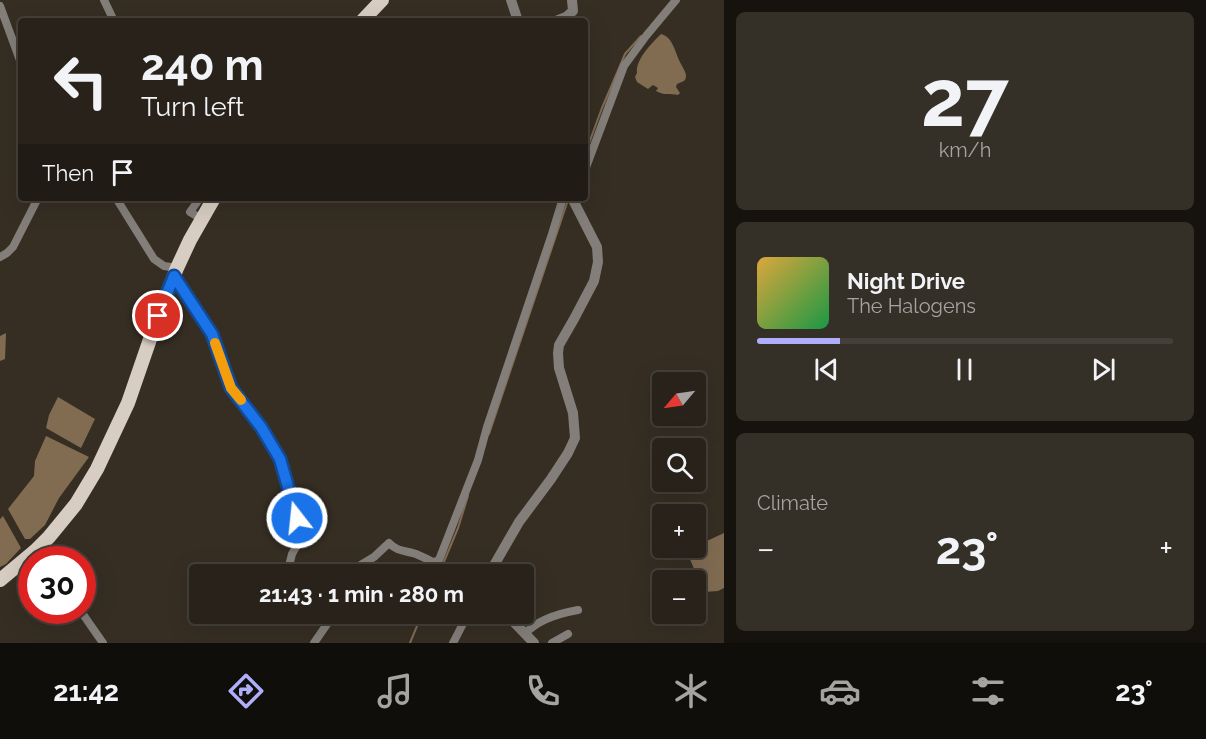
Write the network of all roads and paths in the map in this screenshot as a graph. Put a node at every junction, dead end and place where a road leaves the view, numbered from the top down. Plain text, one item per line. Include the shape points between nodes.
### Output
1 (104, 0) edge
2 (382, 0) edge
3 (511, 0) edge
4 (572, 0) edge
5 (676, 0) edge
6 (0, 6) edge
7 (113, 18) edge
8 (365, 18) edge
9 (517, 18) edge
10 (562, 18) edge
11 (18, 55) edge
12 (588, 162) edge
13 (36, 201) edge
14 (118, 201) edge
15 (198, 201) edge
16 (212, 201) edge
17 (569, 201) edge
18 (572, 201) edge
19 (202, 219) junction
20 (0, 257) edge
21 (176, 272) junction
22 (44, 546) edge
23 (290, 564) edge
24 (362, 564) edge
25 (434, 564) joint
26 (495, 564) edge
27 (18, 568) edge
28 (0, 580) edge
29 (578, 610) dead end
30 (90, 624) edge
31 (327, 624) edge
32 (463, 624) edge
33 (516, 624) edge
34 (525, 633) junction
35 (568, 634) dead end
36 (103, 643) edge
37 (314, 643) edge
38 (453, 643) edge
39 (534, 643) edge
40 (552, 643) edge

1 - 7 street
2 - 8 main road
3 - 9 street
4 - 10 street via 573,11
5 - 12 street via 624,66
6 - 11 street
13 - 20 street via 13,247
14 - 21 street via 154,259
15 - 19 street via 190,212
16 - 19 main road
17 - 25 street via 463,501 440,560
18 - 26 street via 597,247 598,262 594,280 559,345 559,368 573,413 575,438
19 - 21 main road
21 - 22 main road via 128,403 97,469
21 - 23 street via 212,334 231,388 280,459 302,536
24 - 25 street via 388,543
27 - 28 main road
29 - 34 street via 550,618
30 - 36 street
31 - 37 street
32 - 38 street
33 - 34 street
34 - 39 street
35 - 40 street

